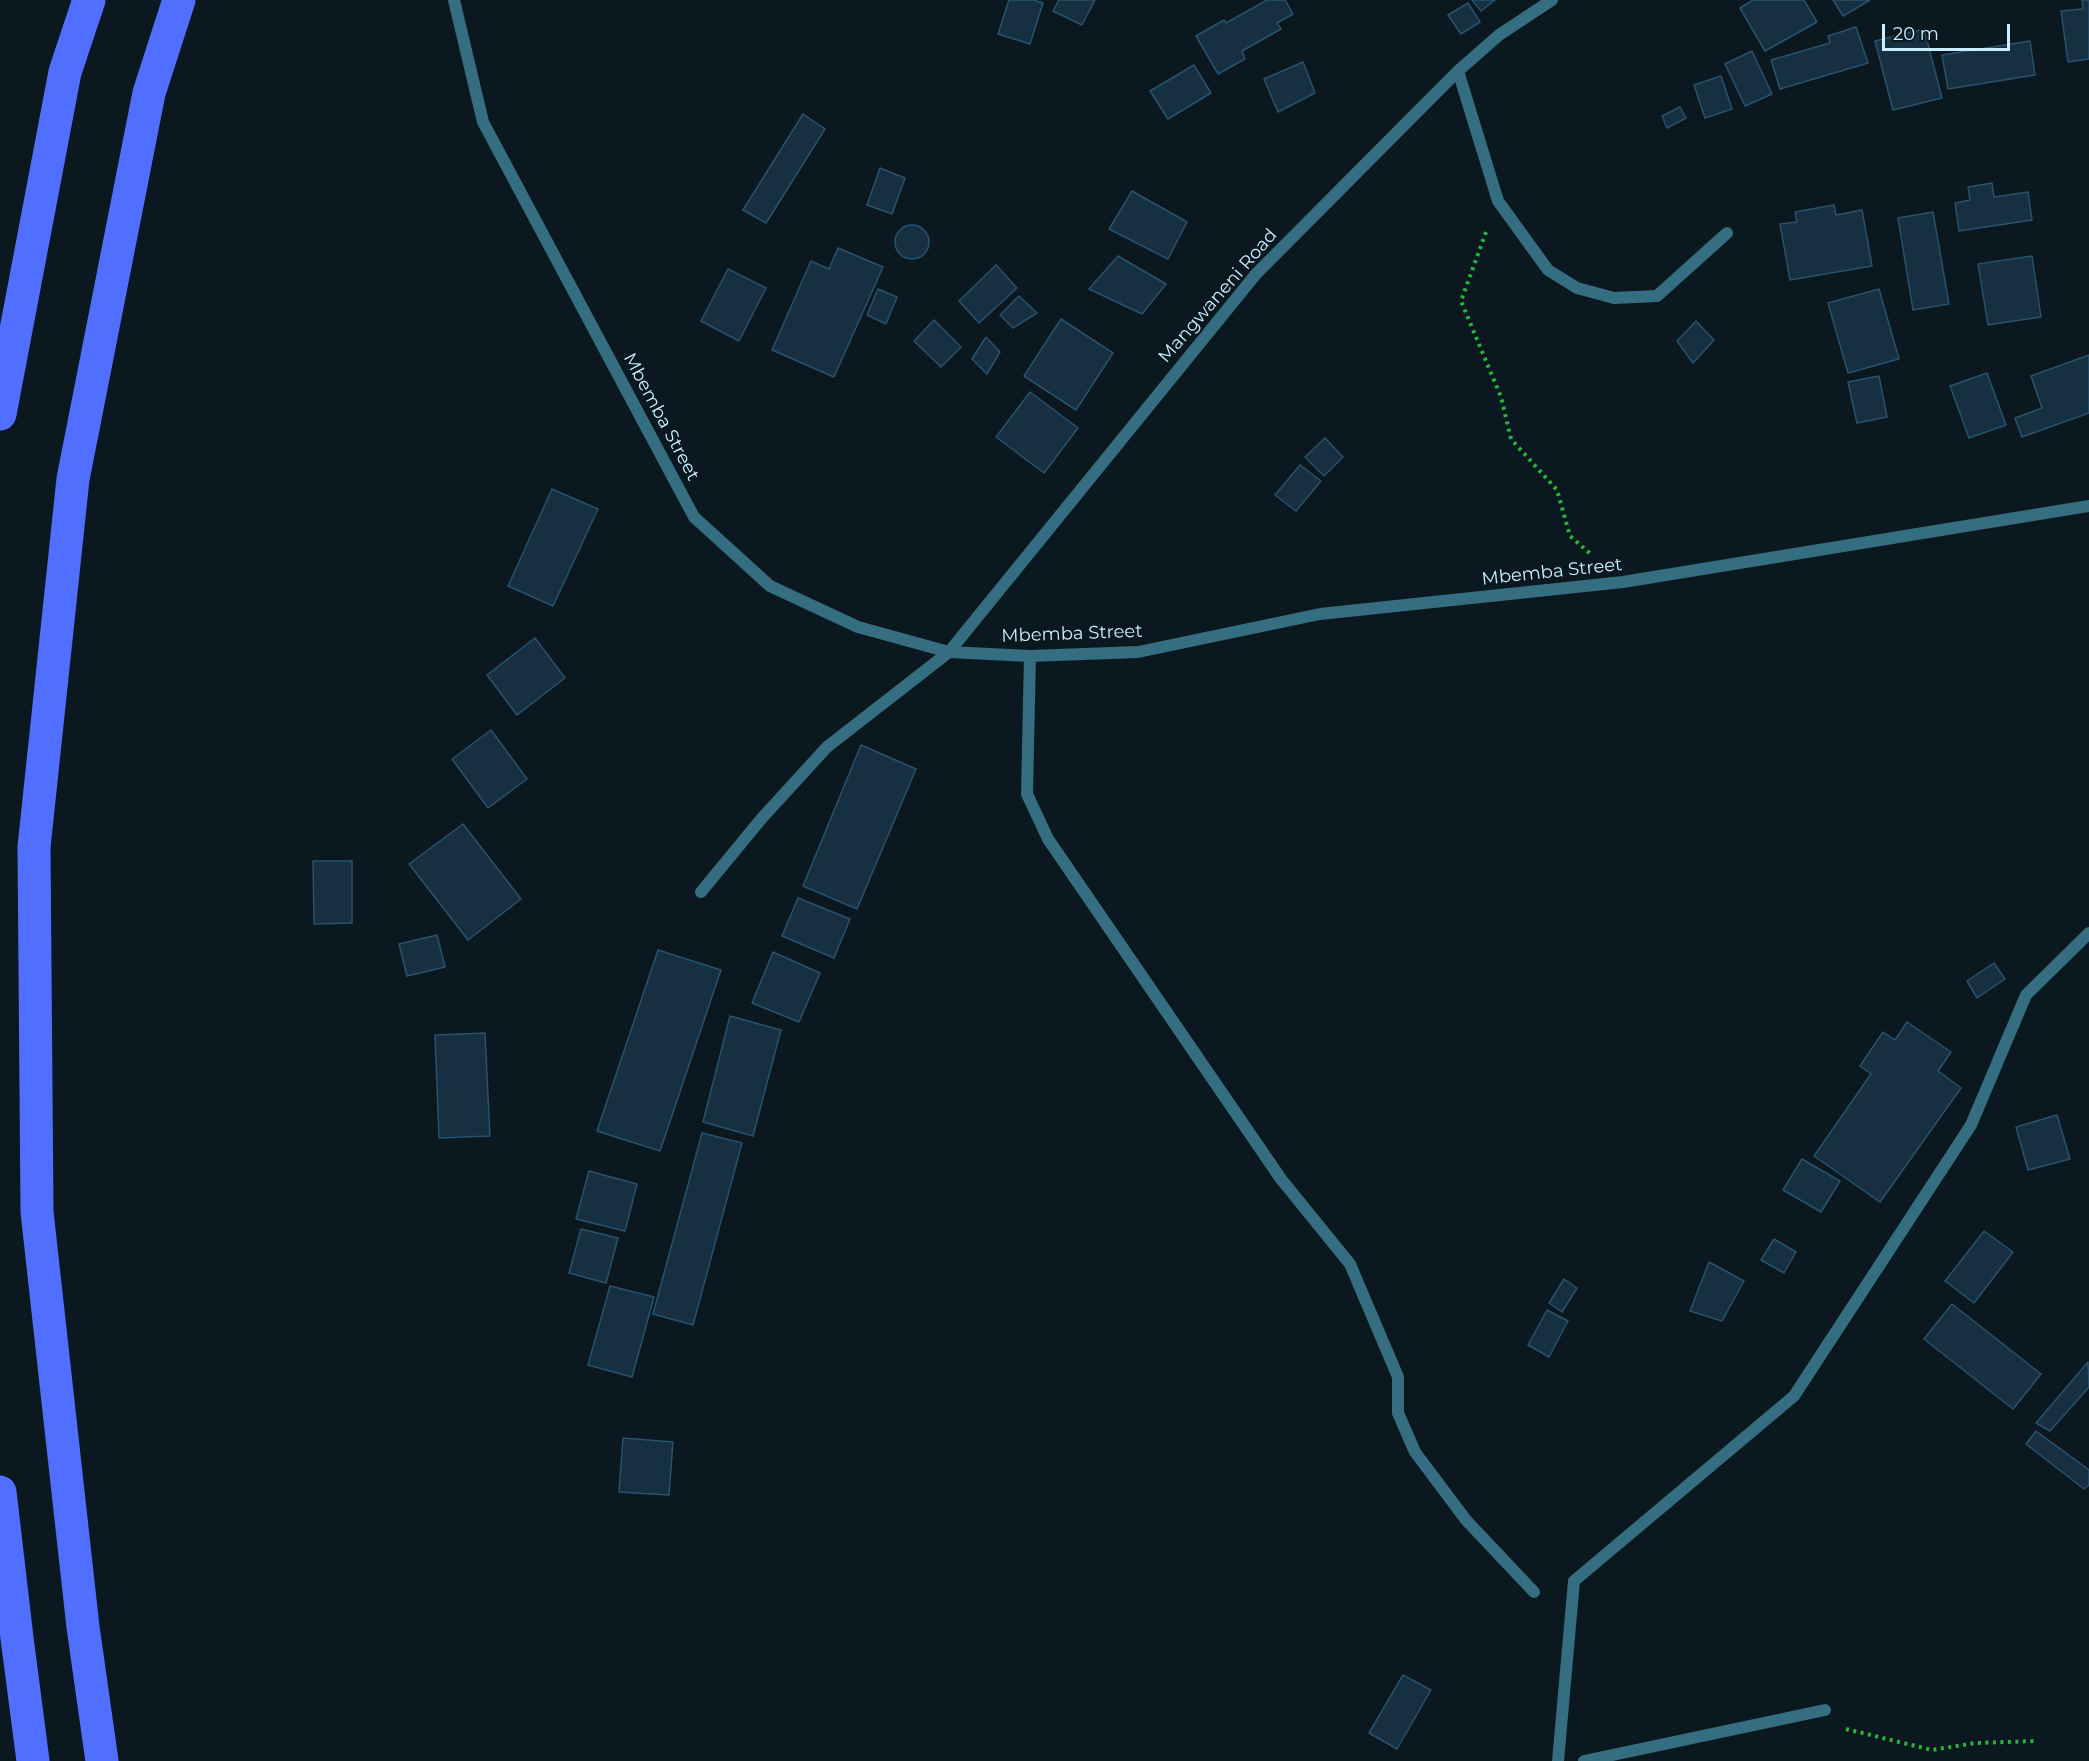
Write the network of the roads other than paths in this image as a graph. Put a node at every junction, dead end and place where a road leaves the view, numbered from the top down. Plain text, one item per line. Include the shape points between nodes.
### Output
1 (89, 0) edge
2 (179, 0) edge
3 (454, 0) edge
4 (1552, 0) edge
5 (1458, 71) junction
6 (1727, 233) dead end
7 (0, 414) edge
8 (2089, 506) edge
9 (949, 652) junction
10 (1030, 656) junction
11 (701, 892) dead end
12 (2089, 933) edge
13 (0, 1492) edge
14 (1534, 1592) dead end
15 (1825, 1710) dead end
16 (33, 1761) edge
17 (102, 1761) edge
18 (1558, 1761) edge
19 (1584, 1761) edge

1 - 7 main road via 65,72
2 - 17 main road via 149,93 73,479 34,847 37,1212
3 - 9 street, Mbemba Street via 483,122 694,517 770,586 858,627
4 - 5 street, Mangwaneni Road via 1499,35
5 - 6 street via 1498,201 1548,270 1577,288 1614,298 1657,296
5 - 9 street, Mangwaneni Road via 1256,274
8 - 10 street, Mbemba Street via 1623,582 1320,614 1138,652
9 - 10 street, Mbemba Street
9 - 11 street, Mangwaneni Road via 827,747
10 - 14 street via 1027,794 1048,839 1281,1179 1350,1264 1398,1377 1398,1413 1415,1452 1466,1520
12 - 18 street via 2026,995 1971,1125 1794,1396 1574,1581
13 - 16 main road
15 - 19 street

